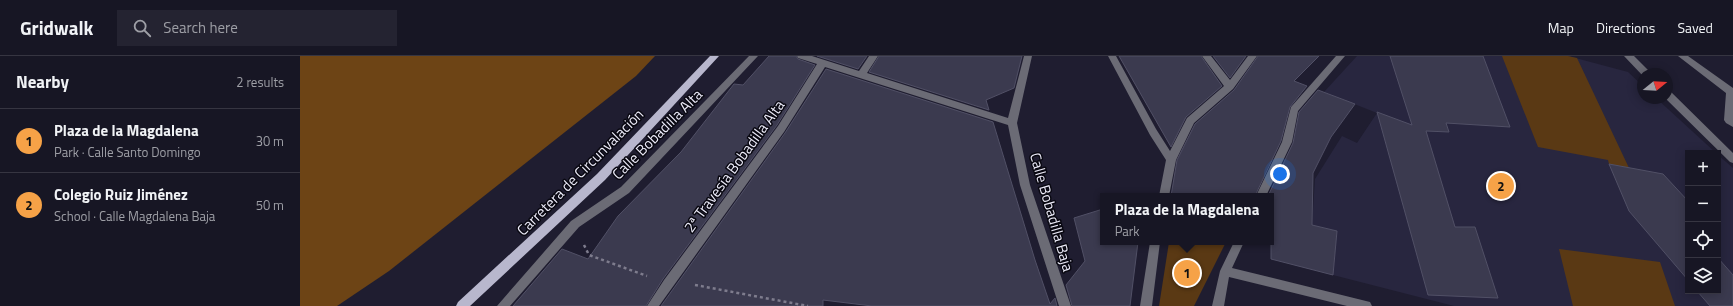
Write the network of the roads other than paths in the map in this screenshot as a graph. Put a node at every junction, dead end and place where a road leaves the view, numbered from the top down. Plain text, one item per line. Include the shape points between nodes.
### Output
1 (714, 56) edge
2 (754, 56) edge
3 (801, 56) edge
4 (874, 56) edge
5 (1112, 56) edge
6 (1206, 56) edge
7 (1253, 56) edge
8 (1341, 56) edge
9 (1628, 56) edge
10 (1682, 56) edge
11 (1030, 58) edge
12 (822, 64) junction
13 (1641, 68) edge
14 (861, 75) junction
15 (1230, 87) junction
16 (1732, 93) edge
17 (1673, 100) edge
18 (1012, 122) junction
19 (1733, 123) edge
20 (1733, 159) edge
21 (1171, 160) junction
22 (1165, 193) edge
23 (1262, 193) edge
24 (1155, 245) edge
25 (1238, 245) edge
26 (1225, 271) junction
27 (462, 306) edge
28 (503, 306) edge
29 (653, 306) edge
30 (1064, 306) edge
31 (1146, 306) edge
32 (1218, 306) edge
33 (1366, 306) edge

1 - 27 main road, Carretera de Circunvalación via 601,177
2 - 28 street, Calle Bobadilla Alta via 625,190 575,224
3 - 12 street
4 - 14 street
5 - 21 street
6 - 15 street
7 - 15 street
8 - 23 street via 1294,110 1287,142
9 - 13 street
10 - 16 street
11 - 18 street, Calle Bobadilla Baja
12 - 14 street
12 - 29 street, 2ª Travesía Bobadilla Alta via 781,130
14 - 18 street
15 - 21 street via 1190,121
16 - 19 street via 1729,120
17 - 20 street
18 - 30 street, Calle Bobadilla Baja via 1025,185
21 - 22 street
24 - 31 street
25 - 26 street
26 - 32 street
26 - 33 street

